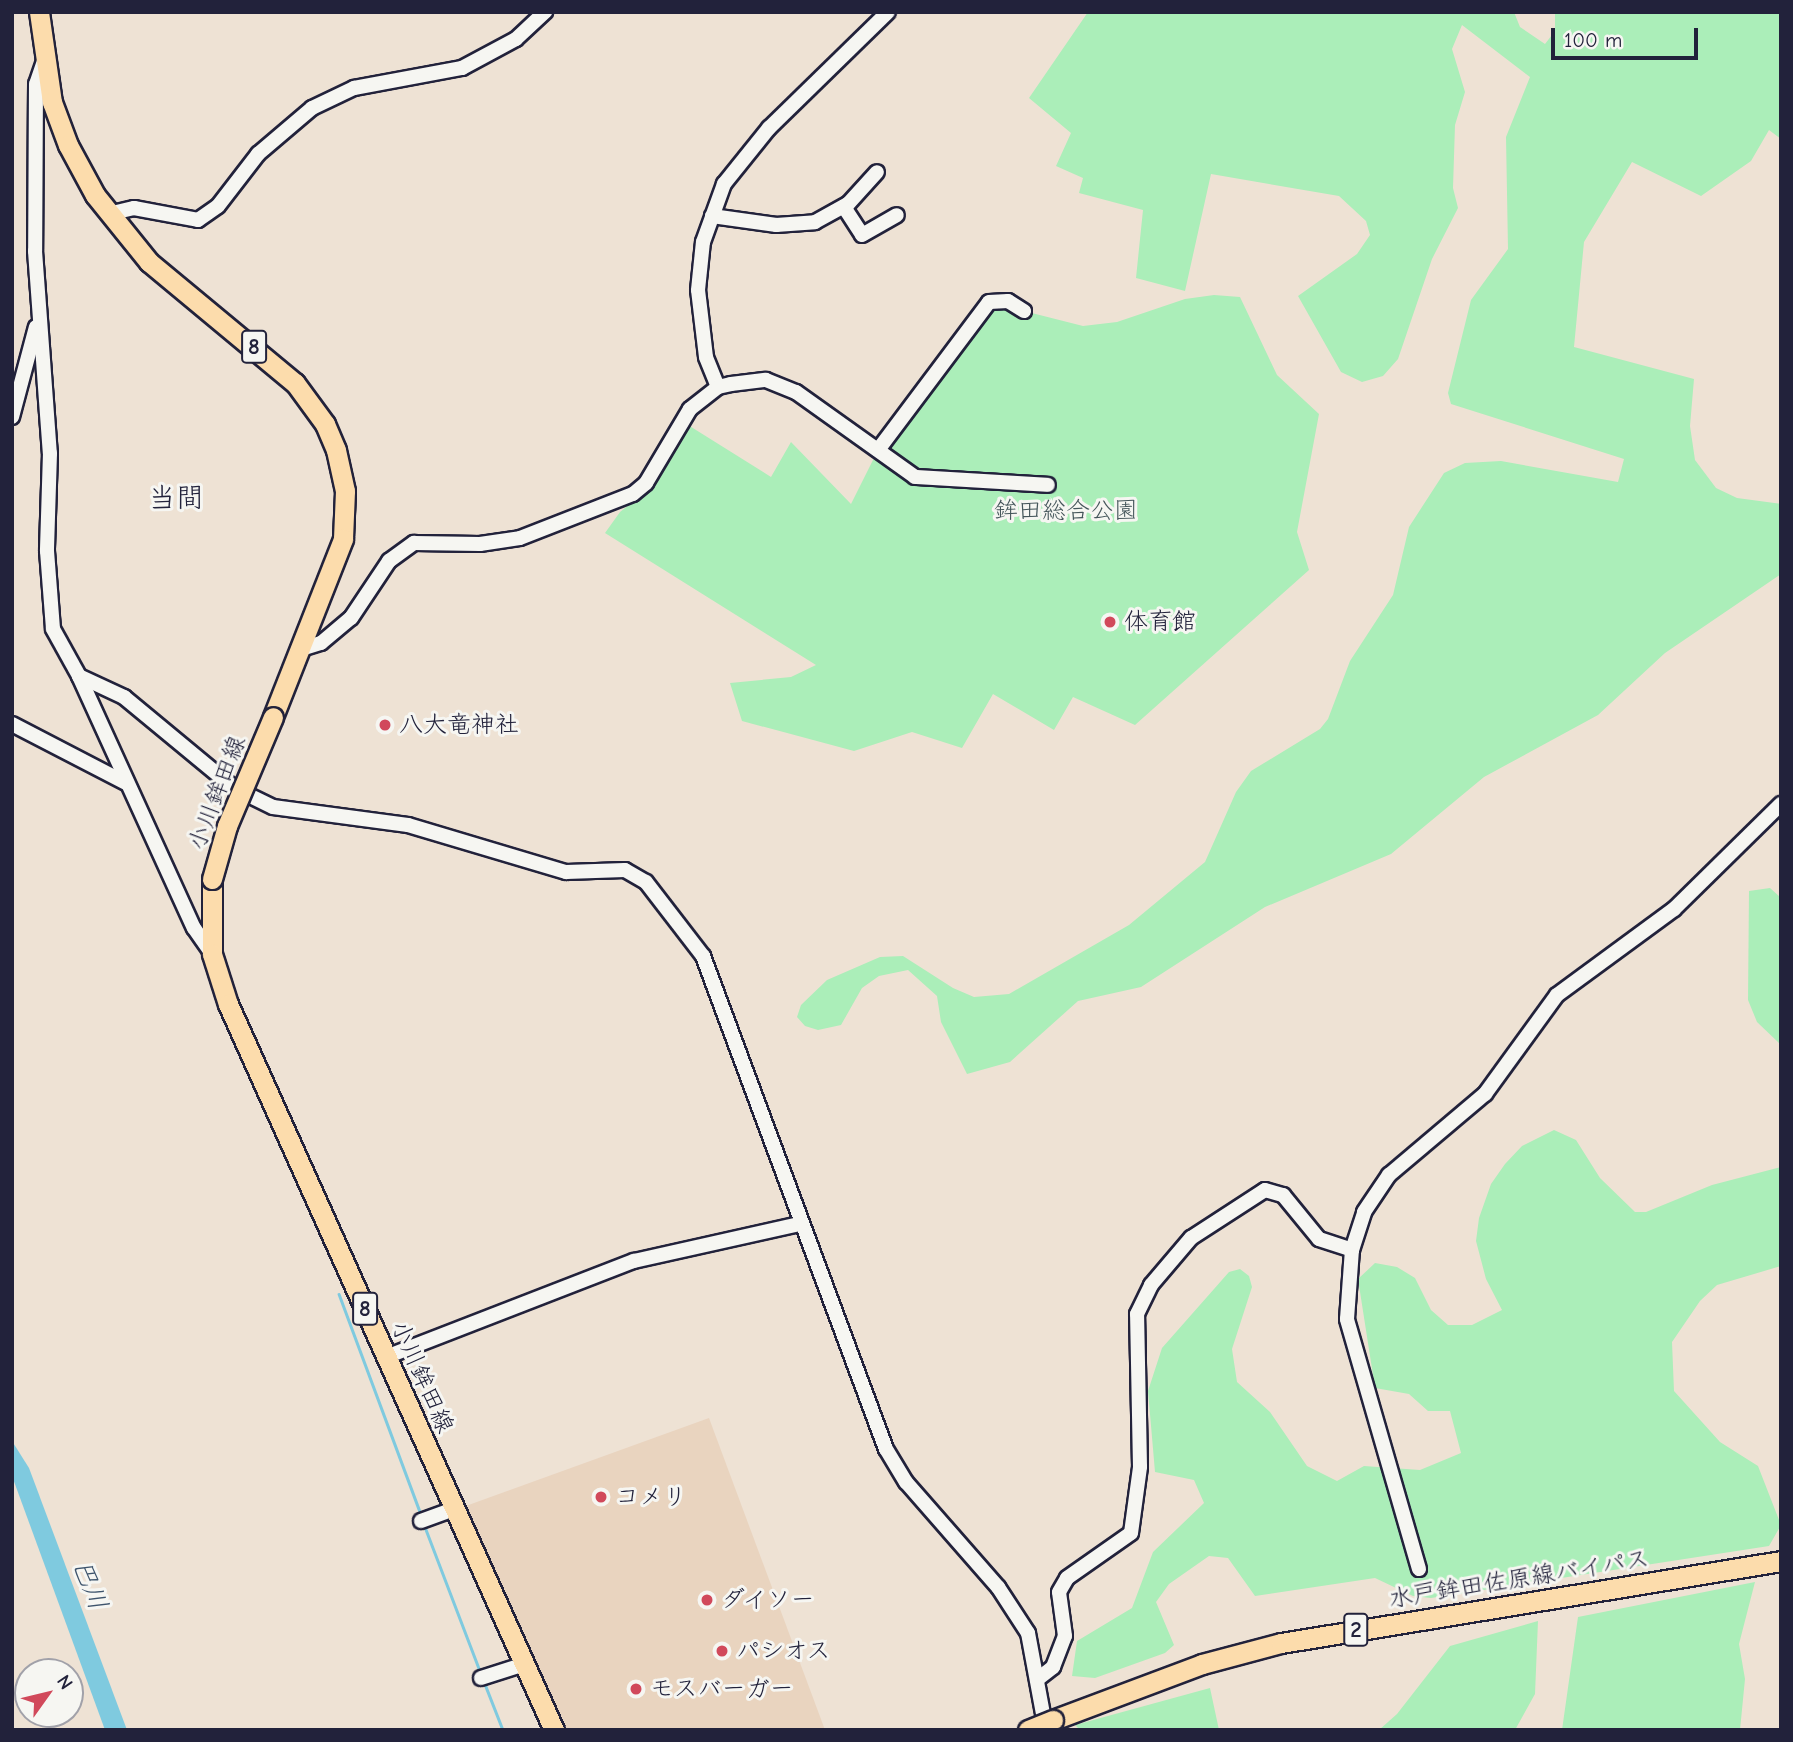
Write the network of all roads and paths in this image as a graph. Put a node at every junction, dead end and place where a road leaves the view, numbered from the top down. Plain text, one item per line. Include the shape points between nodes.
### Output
1 (39, 12) edge
2 (545, 12) edge
3 (888, 12) edge
4 (44, 61) junction
5 (877, 172) dead end
6 (844, 207) junction
7 (108, 214) junction
8 (897, 215) dead end
9 (712, 216) junction
10 (1024, 311) dead end
11 (40, 324) junction
12 (718, 387) junction
13 (12, 417) edge
14 (878, 450) junction
15 (1048, 485) dead end
16 (301, 649) junction
17 (79, 676) junction
18 (12, 724) edge
19 (126, 783) junction
20 (1781, 804) edge
21 (212, 954) junction
22 (800, 1224) junction
23 (1352, 1250) junction
24 (386, 1357) junction
25 (454, 1508) junction
26 (424, 1520) dead end
27 (1781, 1561) edge
28 (1419, 1569) dead end
29 (525, 1664) junction
30 (484, 1678) dead end
31 (1039, 1678) junction
32 (1049, 1725) edge
33 (554, 1730) edge
34 (1028, 1730) edge

1 - 4 main road, 小川鉾田線 / 8
2 - 7 street via 516,39 462,68 354,88 312,108 258,154 212,212 198,220 134,208
3 - 9 street via 746,153 724,184
4 - 7 main road, 小川鉾田線 / 8 via 68,145
4 - 11 street via 36,83 35,251
5 - 6 street
6 - 8 street via 862,235
6 - 9 street via 799,226
7 - 16 main road, 小川鉾田線 / 8 via 149,262 286,374 331,436 345,491 345,522 338,555
9 - 12 street via 701,253 698,308 706,357
10 - 14 street via 1007,301 989,302
11 - 13 street
11 - 17 street via 50,453 49,608 56,640
12 - 14 street via 766,380 780,385 810,399
12 - 16 street via 690,410 646,483 633,494 520,538 480,544 414,542 389,561 351,618 321,643
14 - 15 street via 923,479
16 - 21 main road, 小川鉾田線 / 8, bridge via 227,826 212,879
17 - 19 street
17 - 22 street via 124,696 234,788 273,807 408,825 566,872 625,870 646,882 703,956
18 - 19 street
19 - 21 street via 194,928
20 - 23 street via 1674,909 1557,995 1485,1094 1376,1190
21 - 24 main road, 小川鉾田線 / 8 via 228,1004
22 - 24 street via 634,1261
22 - 31 street via 886,1449 906,1482 1013,1607 1028,1633
23 - 28 street via 1347,1319 1351,1339
23 - 31 street via 1319,1239 1283,1195 1265,1190 1191,1238 1151,1285 1137,1314 1140,1466 1132,1533 1067,1578 1059,1592 1065,1636 1053,1667
24 - 25 main road, 小川鉾田線 / 8
25 - 26 street
25 - 29 main road, 小川鉾田線 / 8
27 - 32 main road, 水戸鉾田佐原線バイパス / 2 via 1281,1643 1202,1664
29 - 30 street
29 - 33 main road, 小川鉾田線 / 8
31 - 32 street
32 - 34 main road, 水戸鉾田佐原線バイパス / 2, bridge

